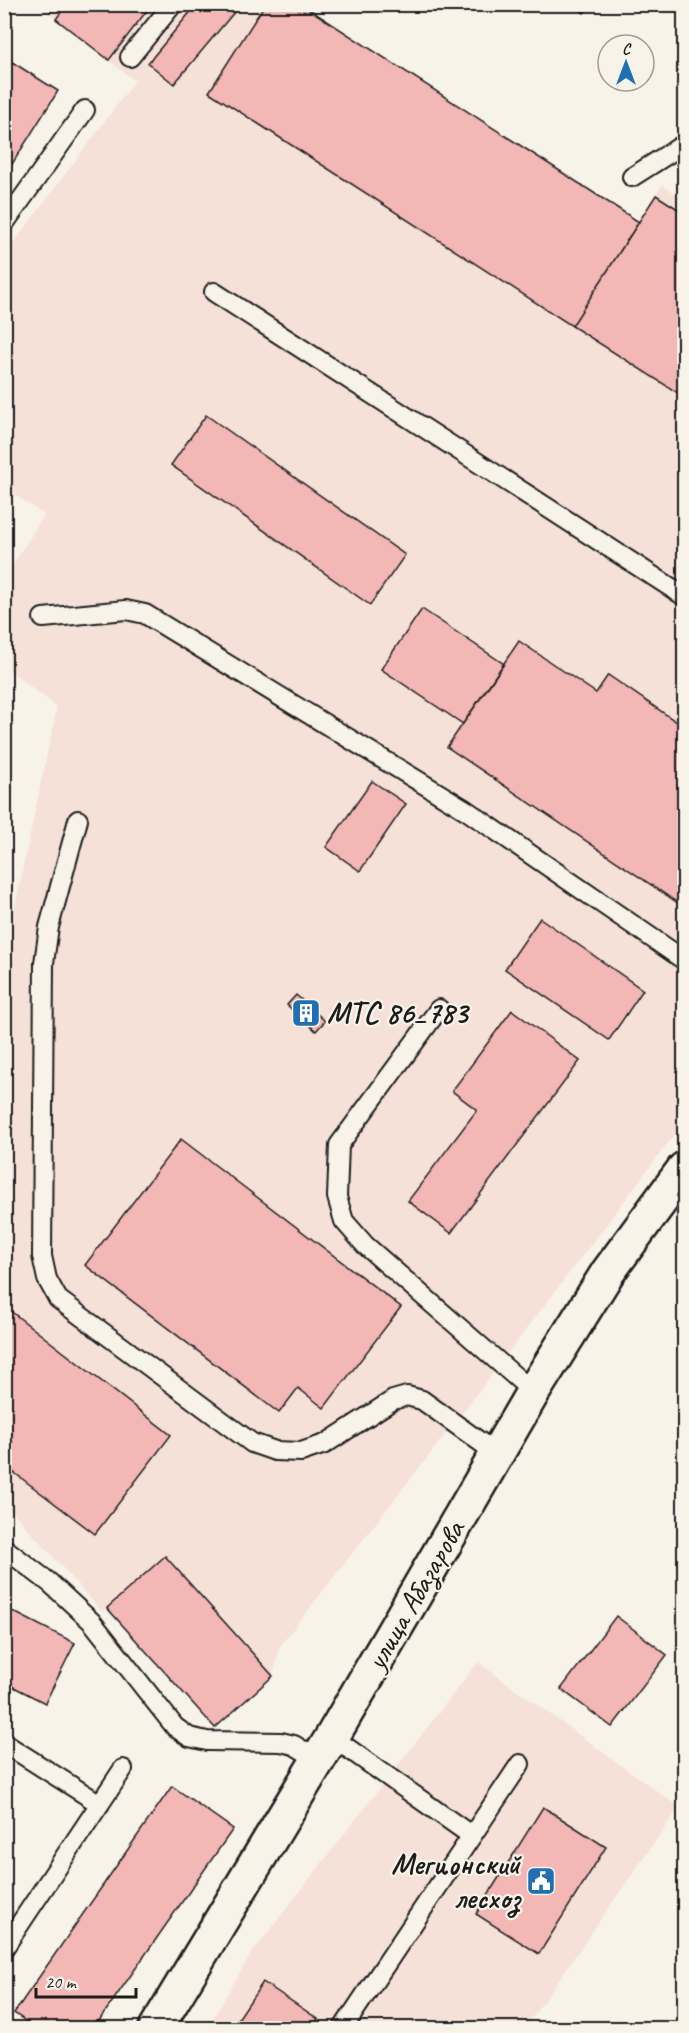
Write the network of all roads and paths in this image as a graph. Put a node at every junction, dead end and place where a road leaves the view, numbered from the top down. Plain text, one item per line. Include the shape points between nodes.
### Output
1 (173, 4) edge
2 (130, 57) dead end
3 (85, 110) dead end
4 (681, 151) edge
5 (632, 177) dead end
6 (4, 224) edge
7 (214, 292) dead end
8 (684, 596) edge
9 (43, 618) dead end
10 (78, 820) dead end
11 (684, 960) edge
12 (439, 1009) dead end
13 (684, 1169) edge
14 (533, 1392) junction
15 (497, 1454) junction
16 (4, 1548) edge
17 (4, 1743) edge
18 (326, 1748) junction
19 (520, 1764) dead end
20 (123, 1769) dead end
21 (100, 1804) junction
22 (472, 1836) junction
23 (4, 1948) edge
24 (156, 2028) edge
25 (343, 2028) edge

1 - 2 lane
3 - 6 lane
4 - 5 lane
7 - 8 lane
9 - 11 lane via 126,610 145,614 465,810
10 - 15 lane via 49,927 44,963 42,1256 47,1279 58,1299 252,1443 275,1451 301,1452 325,1444 393,1400 407,1396 422,1400
12 - 14 lane via 339,1145 337,1197 344,1221 365,1245
13 - 14 street, улица Абазарова via 608,1272
14 - 15 street, улица Абазарова
15 - 18 street, улица Абазарова
16 - 18 lane via 92,1622 175,1727 189,1737
17 - 21 lane
18 - 22 lane
18 - 24 street, улица Абазарова
19 - 22 lane
20 - 21 lane
21 - 23 lane
22 - 25 lane

